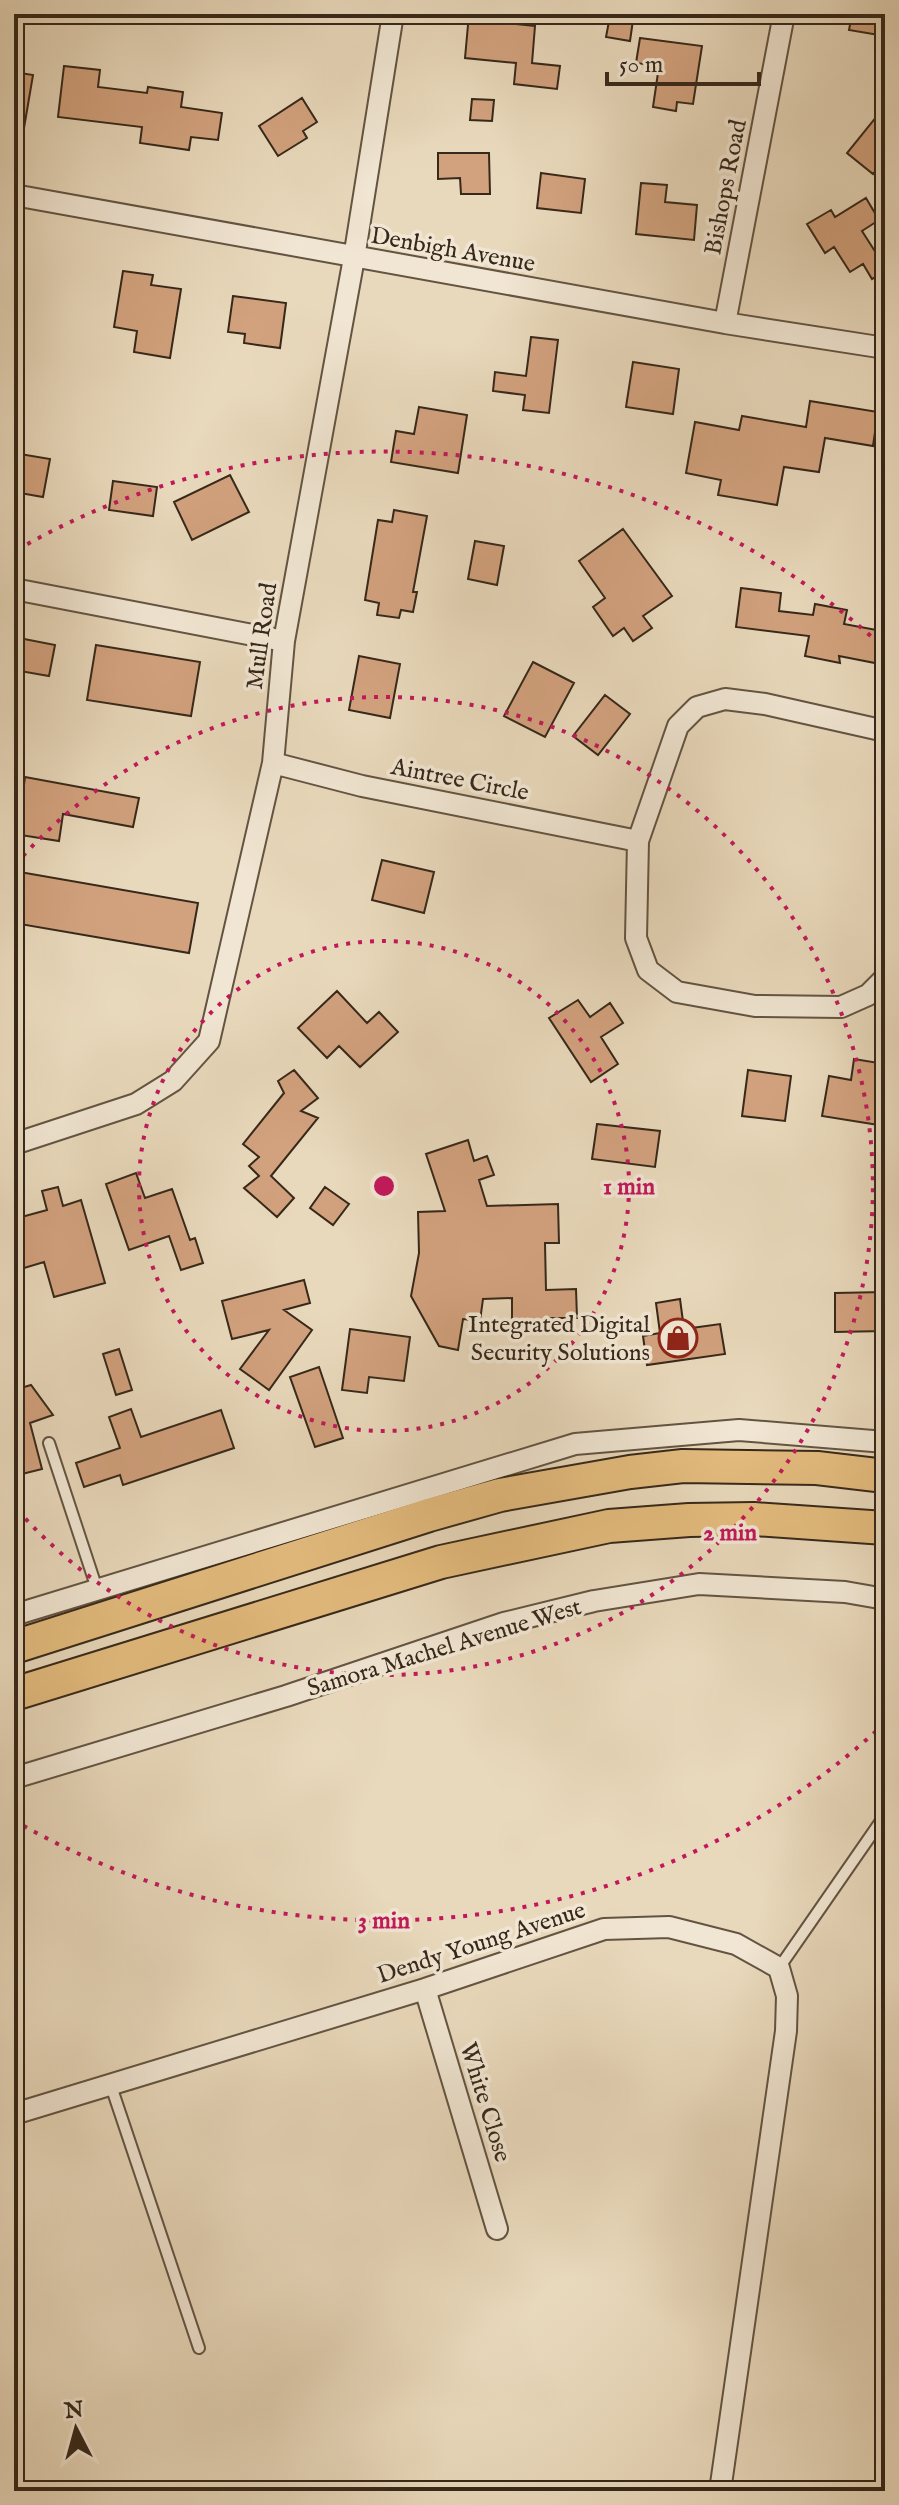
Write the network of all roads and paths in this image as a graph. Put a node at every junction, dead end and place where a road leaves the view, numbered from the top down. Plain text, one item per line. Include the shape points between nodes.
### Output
1 (393, 14) edge
2 (784, 14) edge
3 (14, 195) edge
4 (354, 258) junction
5 (725, 323) junction
6 (885, 348) edge
7 (14, 589) edge
8 (284, 641) junction
9 (885, 731) edge
10 (273, 763) junction
11 (638, 841) junction
12 (885, 978) edge
13 (14, 1144) edge
14 (885, 1442) edge
15 (49, 1443) dead end
16 (885, 1476) edge
17 (885, 1528) edge
18 (97, 1589) junction
19 (885, 1599) edge
20 (14, 1615) edge
21 (14, 1647) edge
22 (14, 1694) edge
23 (14, 1778) edge
24 (885, 1815) edge
25 (779, 1968) junction
26 (425, 1989) junction
27 (110, 2083) junction
28 (14, 2114) edge
29 (497, 2229) dead end
30 (199, 2348) dead end
31 (720, 2491) edge

1 - 4 street, Mull Road
2 - 5 street, Bishops Road
3 - 4 street, Denbigh Avenue
4 - 5 street, Denbigh Avenue
4 - 8 street, Mull Road
5 - 6 street, Denbigh Avenue
7 - 8 street
8 - 10 street, Mull Road
9 - 11 street via 765,704 725,699 697,707 678,726
10 - 11 street, Aintree Circle
10 - 13 street, Mull Road via 209,1041 173,1081 136,1104
11 - 12 street via 636,938 648,970 677,992 755,1006 841,1007 868,995
14 - 18 street via 739,1430 575,1444
15 - 18 lane
16 - 21 highway via 817,1468 683,1466 500,1495
17 - 22 highway via 754,1519 609,1526 441,1562
18 - 20 street
19 - 23 street, Samora Machel Avenue West via 699,1584 594,1601 504,1623
24 - 25 lane
25 - 26 street, Dendy Young Avenue via 736,1944 669,1927 604,1929
25 - 31 street via 787,1996 786,2031
26 - 27 street, Dendy Young Avenue
26 - 29 street, White Close
27 - 28 street, Dendy Young Avenue
27 - 30 lane

